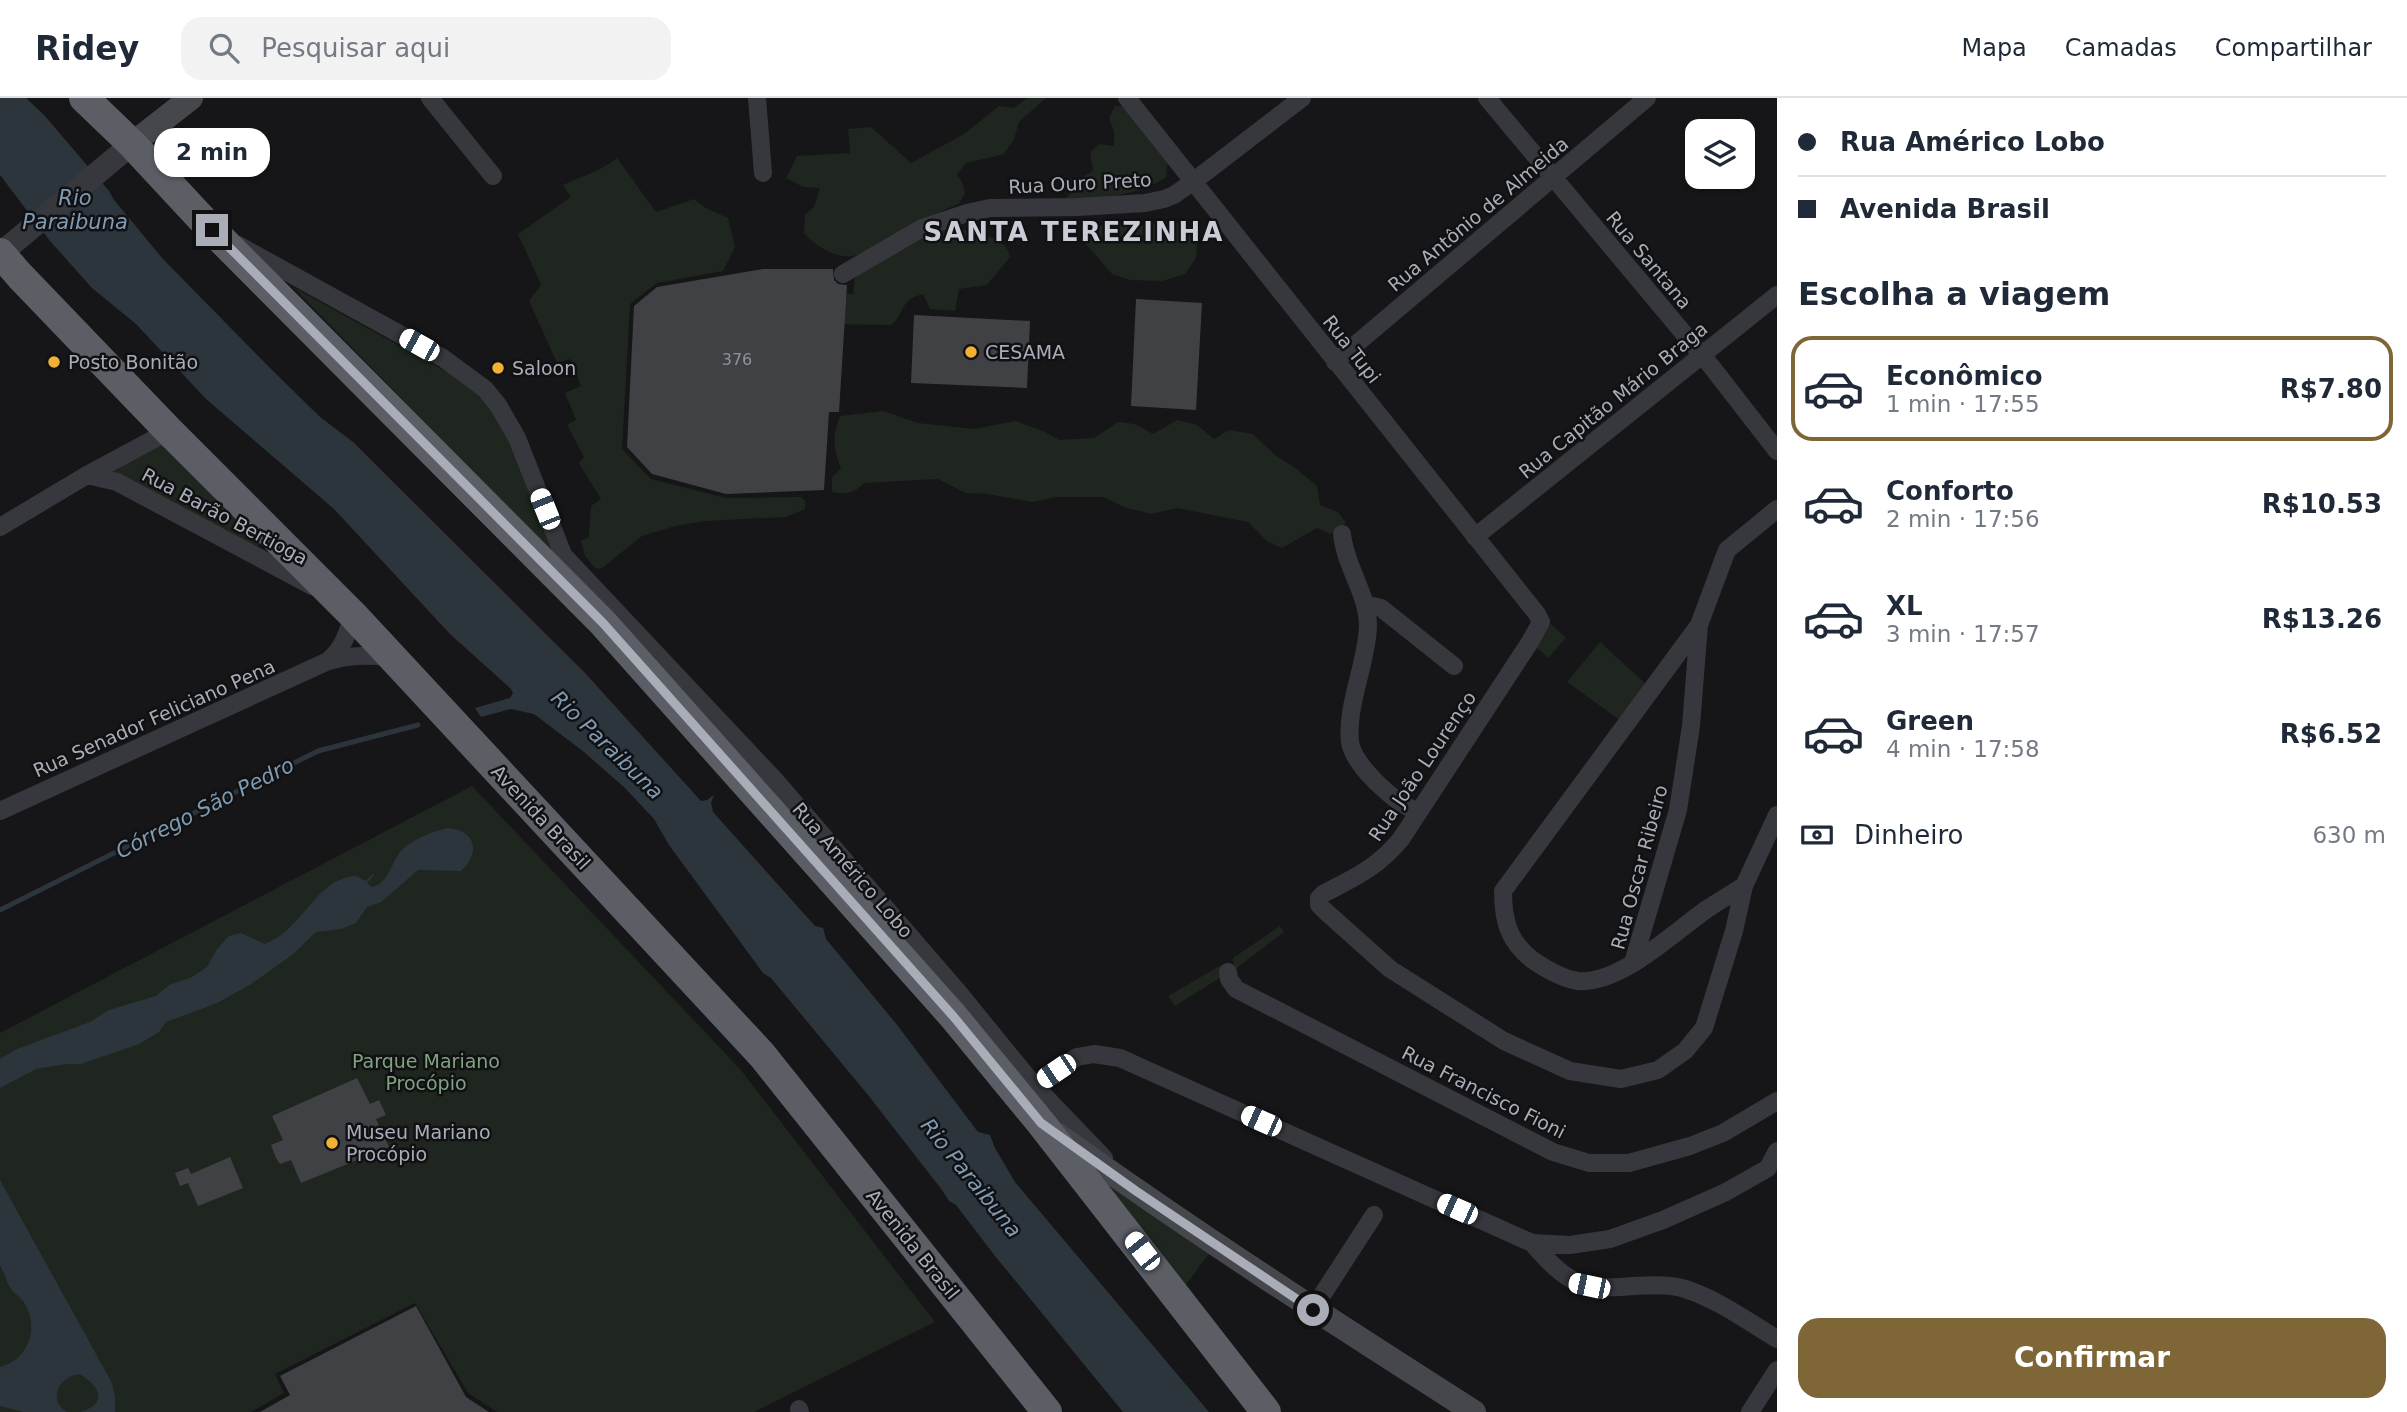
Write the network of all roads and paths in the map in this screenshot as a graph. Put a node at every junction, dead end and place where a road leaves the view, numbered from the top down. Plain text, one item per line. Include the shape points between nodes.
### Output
1 (84, 98) edge
2 (191, 98) edge
3 (430, 98) edge
4 (757, 98) edge
5 (1127, 98) edge
6 (1302, 98) edge
7 (1487, 98) edge
8 (1647, 98) edge
9 (121, 153) junction
10 (763, 173) dead end
11 (493, 176) dead end
12 (1553, 178) junction
13 (1194, 181) junction
14 (212, 230) junction
15 (6, 249) edge
16 (843, 274) dead end
17 (1777, 295) edge
18 (1702, 355) junction
19 (1335, 362) junction
20 (169, 431) junction
21 (1777, 451) edge
22 (87, 475) junction
23 (1777, 509) edge
24 (0, 527) edge
25 (1342, 534) dead end
26 (1475, 537) junction
27 (564, 556) junction
28 (578, 596) junction
29 (346, 608) junction
30 (1367, 610) junction
31 (1699, 625) junction
32 (1540, 626) joint
33 (389, 657) junction
34 (326, 663) junction
35 (1454, 666) dead end
36 (0, 811) edge
37 (1418, 812) junction
38 (1777, 815) edge
39 (1744, 886) junction
40 (1633, 963) junction
41 (1228, 972) dead end
42 (1027, 1091) junction
43 (1777, 1101) edge
44 (1041, 1123) junction
45 (1774, 1161) edge
46 (1136, 1191) junction
47 (1374, 1215) dead end
48 (1532, 1243) junction
49 (1313, 1310) junction
50 (1777, 1339) edge
51 (1777, 1370) edge
52 (1047, 1412) edge
53 (1266, 1412) edge
54 (1474, 1412) edge
55 (1749, 1412) edge

1 - 9 highway
2 - 9 main road
3 - 11 street
4 - 10 street
5 - 13 street, Rua Tupi
6 - 13 street, Rua Ouro Preto
7 - 12 street, Rua Santana
8 - 12 street, Rua Antônio de Almeida
9 - 14 highway
9 - 15 street
12 - 18 street, Rua Santana
12 - 19 street, Rua Antônio de Almeida
13 - 16 street, Rua Ouro Preto via 1174,195 1144,203 990,208 953,216 922,228
13 - 19 street, Rua Tupi
14 - 27 street, Rua Américo Lobo via 443,358 485,389 517,438
14 - 28 highway
15 - 20 highway, Avenida Brasil via 20,276
17 - 18 street, Rua Capitão Mário Braga
18 - 21 street, Rua Santana
18 - 26 street, Rua Capitão Mário Braga
19 - 26 street, Rua Tupi
20 - 22 street
20 - 29 highway, Avenida Brasil
22 - 24 street
22 - 29 street, Rua Barão Bertioga via 117,482
23 - 31 street via 1727,550
25 - 30 street via 1343,550
26 - 32 street, Rua Tupi via 1540,618
27 - 28 street, Rua Américo Lobo
27 - 42 street, Rua Américo Lobo via 819,830
28 - 42 highway via 944,1005
29 - 33 highway, Avenida Brasil
29 - 34 street, Rua Senador Feliciano Pena via 346,640
30 - 35 street via 1381,608
30 - 37 street via 1350,743 1371,777 1396,802
31 - 40 street, Rua Oscar Ribeiro via 1678,810
31 - 40 street via 1503,891 1503,914 1511,935 1522,952 1549,971 1578,981 1606,977
32 - 37 street, Rua João Lourenço
33 - 34 street, Rua Senador Feliciano Pena via 345,656
33 - 52 highway, Avenida Brasil via 762,1055
34 - 36 street, Rua Senador Feliciano Pena
37 - 39 street, Rua João Lourenço via 1386,857 1323,894 1319,905 1390,969 1504,1041 1570,1072 1621,1079 1658,1070 1685,1051 1704,1028
38 - 39 street
39 - 40 street, Rua Oscar Ribeiro
41 - 43 street, Rua Francisco Fioni via 1236,989 1553,1152 1589,1163 1629,1163 1690,1146 1723,1133
42 - 44 highway
42 - 46 street, Rua Américo Lobo
42 - 48 street via 1077,1057 1120,1058
44 - 46 main road, Rua Américo Lobo
44 - 53 highway
45 - 48 street via 1726,1192 1610,1239 1570,1245
46 - 49 main road, Rua Américo Lobo
47 - 49 street
48 - 50 street via 1555,1270 1575,1283 1603,1289 1679,1287 1704,1295
49 - 54 main road, Rua Américo Lobo
51 - 55 street

